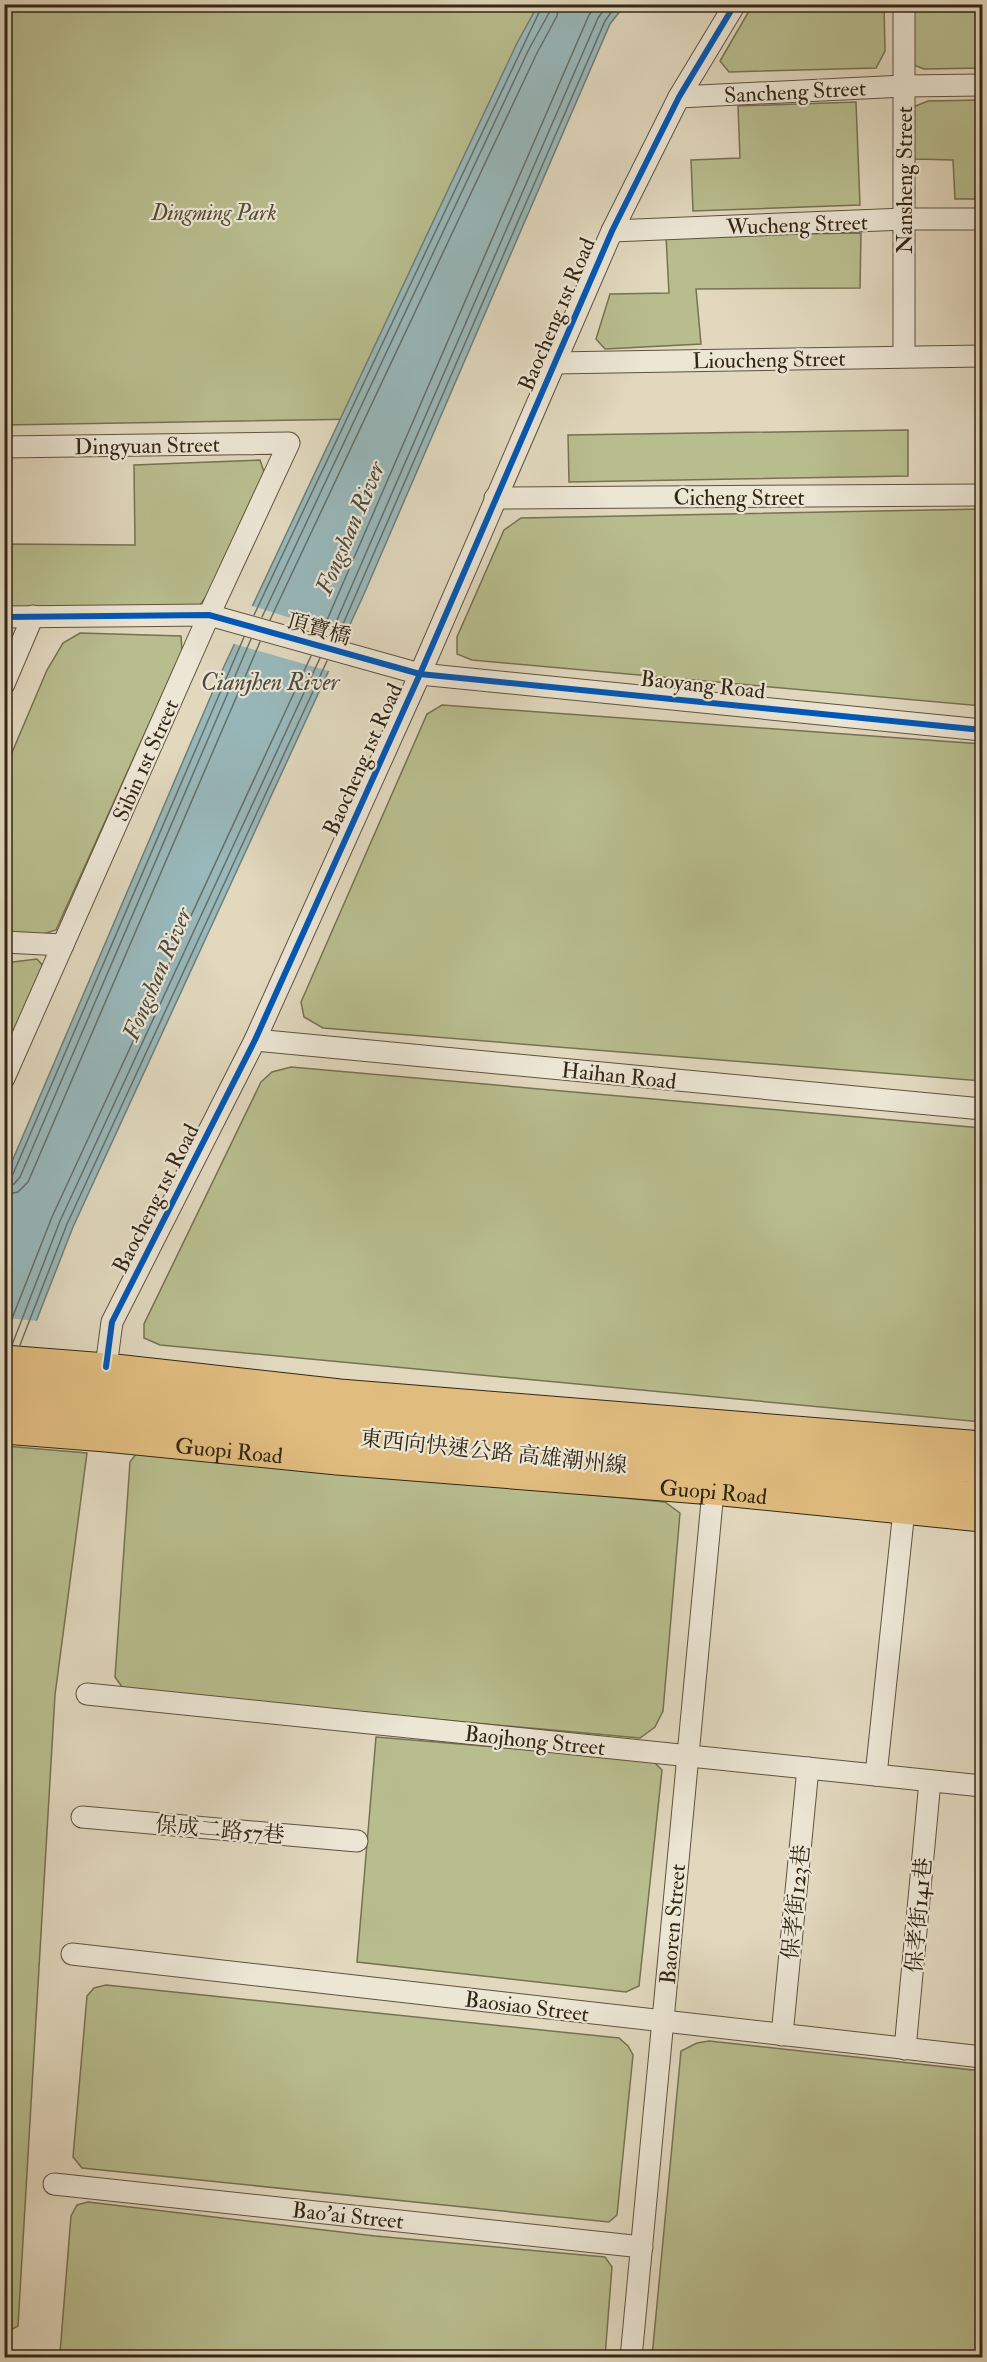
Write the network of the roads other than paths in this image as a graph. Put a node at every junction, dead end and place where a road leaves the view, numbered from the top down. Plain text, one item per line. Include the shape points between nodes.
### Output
1 (735, 4) edge
2 (904, 4) edge
3 (982, 85) edge
4 (904, 86) junction
5 (679, 97) junction
6 (905, 219) junction
7 (982, 219) edge
8 (612, 231) junction
9 (904, 356) junction
10 (982, 356) edge
11 (555, 363) junction
12 (289, 443) joint
13 (4, 447) edge
14 (982, 495) edge
15 (495, 498) junction
16 (209, 615) junction
17 (33, 616) junction
18 (4, 617) edge
19 (420, 674) junction
20 (4, 684) edge
21 (982, 729) edge
22 (4, 942) edge
23 (63, 945) junction
24 (255, 1040) junction
25 (4, 1078) edge
26 (982, 1109) edge
27 (4, 1359) edge
28 (106, 1367) junction
29 (4, 1383) edge
30 (4, 1408) edge
31 (4, 1430) edge
32 (982, 1445) edge
33 (982, 1467) edge
34 (713, 1491) junction
35 (982, 1498) edge
36 (904, 1510) junction
37 (982, 1518) edge
38 (87, 1694) dead end
39 (688, 1756) junction
40 (808, 1768) junction
41 (876, 1775) junction
42 (930, 1781) junction
43 (982, 1786) edge
44 (82, 1817) dead end
45 (357, 1841) dead end
46 (72, 1954) dead end
47 (663, 2021) junction
48 (782, 2035) junction
49 (905, 2049) junction
50 (982, 2057) edge
51 (54, 2184) dead end
52 (642, 2247) junction
53 (631, 2358) edge

1 - 5 street, Baocheng 1st Road
2 - 4 street, Nansheng Street
3 - 4 street, Sancheng Street
4 - 5 street, Sancheng Street
4 - 6 street, Nansheng Street
5 - 8 street, Baocheng 1st Road
6 - 7 street, Wucheng Street
6 - 8 street, Wucheng Street
6 - 9 street, Nansheng Street
8 - 11 street, Baocheng 1st Road
9 - 10 street, Lioucheng Street
9 - 11 street, Lioucheng Street
11 - 15 street, Baocheng 1st Road
12 - 13 street, Dingyuan Street
12 - 16 street, Sibin 1st Street
14 - 15 street, Cicheng Street
15 - 19 street, Baocheng 1st Road
16 - 17 street, 頂寶橋
16 - 19 street, 頂寶橋
16 - 23 street, Sibin 1st Street
17 - 18 street, 頂寶橋
17 - 20 street
19 - 21 street, Baoyang Road
19 - 24 street, Baocheng 1st Road
22 - 23 street
23 - 25 street, Sibin 1st Street
24 - 26 street, Haihan Road
24 - 28 street, Baocheng 1st Road via 112,1322
27 - 28 main road
28 - 32 main road via 340,1393
29 - 33 highway, 東西向快速公路 高雄潮州線
30 - 35 highway, 東西向快速公路 高雄潮州線 via 403,1441
31 - 34 main road, Guopi Road
34 - 36 main road, Guopi Road
34 - 39 street, Baoren Street
36 - 37 main road, Guopi Road
36 - 41 street
38 - 39 street, Baojhong Street
39 - 40 street, Baojhong Street
39 - 47 street, Baoren Street
40 - 41 street, Baojhong Street
40 - 48 street, 保孝街123巷
41 - 42 street, Baojhong Street
42 - 43 street, Baojhong Street
42 - 49 street, 保孝街141巷
44 - 45 street, 保成二路57巷
46 - 47 street, Baosiao Street
47 - 48 street, Baosiao Street
47 - 52 street, Baoren Street
48 - 49 street, Baosiao Street
49 - 50 street, Baosiao Street
51 - 52 street, Bao'ai Street
52 - 53 street, Baoren Street

